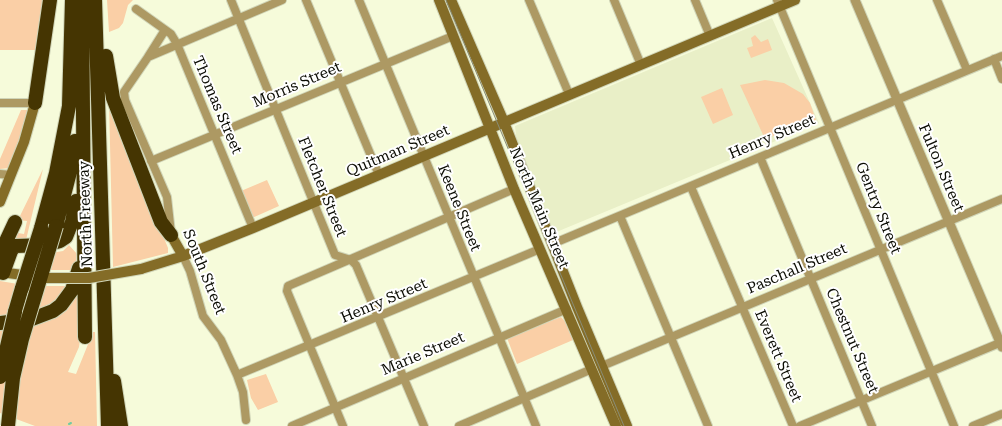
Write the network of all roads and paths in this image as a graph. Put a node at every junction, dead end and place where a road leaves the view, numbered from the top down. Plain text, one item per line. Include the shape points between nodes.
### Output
1 (50, 0) edge
2 (72, 0) edge
3 (82, 0) edge
4 (96, 0) edge
5 (231, 0) edge
6 (282, 0) edge
7 (306, 0) edge
8 (359, 0) edge
9 (439, 0) edge
10 (451, 0) edge
11 (529, 0) edge
12 (614, 0) edge
13 (695, 0) edge
14 (795, 0) edge
15 (855, 0) edge
16 (937, 0) edge
17 (778, 3) edge
18 (136, 9) dead end
19 (238, 19) junction
20 (96, 28) junction
21 (165, 30) junction
22 (453, 36) junction
23 (710, 36) junction
24 (177, 44) junction
25 (83, 46) junction
26 (148, 57) junction
27 (998, 58) edge
28 (386, 64) junction
29 (641, 65) junction
30 (967, 70) junction
31 (1002, 79) edge
32 (341, 81) junction
33 (569, 94) junction
34 (897, 100) junction
35 (0, 103) edge
36 (35, 103) junction
37 (276, 109) junction
38 (504, 122) junction
39 (490, 128) junction
40 (830, 128) junction
41 (215, 135) junction
42 (423, 156) junction
43 (760, 157) junction
44 (151, 161) junction
45 (82, 166) junction
46 (0, 174) edge
47 (11, 175) junction
48 (379, 175) junction
49 (691, 187) junction
50 (514, 189) junction
51 (1002, 199) edge
52 (0, 202) edge
53 (313, 202) junction
54 (620, 216) junction
55 (448, 217) junction
56 (949, 221) junction
57 (15, 222) dead end
58 (253, 228) junction
59 (171, 235) junction
60 (82, 238) junction
61 (552, 244) junction
62 (540, 249) junction
63 (880, 250) junction
64 (0, 254) edge
65 (183, 256) junction
66 (345, 260) junction
67 (1, 273) edge
68 (473, 278) junction
69 (810, 278) junction
70 (742, 307) junction
71 (567, 309) junction
72 (379, 318) junction
73 (0, 324) edge
74 (85, 337) dead end
75 (500, 337) junction
76 (671, 337) junction
77 (1001, 344) edge
78 (310, 346) junction
79 (597, 367) junction
80 (932, 370) junction
81 (238, 375) junction
82 (0, 377) edge
83 (404, 377) junction
84 (525, 398) junction
85 (862, 400) junction
86 (335, 406) junction
87 (1002, 414) edge
88 (113, 420) edge
89 (246, 420) dead end
90 (8, 426) edge
91 (292, 426) edge
92 (343, 426) edge
93 (424, 426) edge
94 (459, 426) edge
95 (536, 426) edge
96 (616, 426) edge
97 (627, 426) edge
98 (708, 426) edge
99 (793, 426) edge
100 (800, 426) edge
101 (872, 426) edge
102 (954, 426) edge
103 (973, 426) edge

1 - 36 highway
2 - 82 highway, North Freeway, bridge via 69,106 56,173 15,312
3 - 25 highway
4 - 20 highway, North Freeway
5 - 19 street, Fletcher Street
6 - 19 street
7 - 32 street
8 - 28 street, Keene Street
9 - 22 main road, North Main Street
10 - 38 main road, North Main Street
11 - 33 street
12 - 29 street
13 - 23 street
14 - 17 main road, Quitman Street
15 - 34 street, Fulton Street
16 - 30 street
17 - 23 main road, Quitman Street
17 - 40 street, Gentry Street
18 - 21 street, Thomas Street
19 - 24 street
19 - 37 street, Fletcher Street
20 - 59 highway via 106,55 113,98 161,222
20 - 88 highway, North Freeway via 105,300
21 - 24 street, Thomas Street
21 - 26 street, South Street
22 - 28 street, Morris Street
22 - 39 main road, North Main Street
23 - 29 main road, Quitman Street
24 - 26 street
24 - 41 street, Thomas Street
25 - 45 highway
25 - 90 highway, bridge via 73,158 22,340 13,378
26 - 44 street, South Street via 124,96
27 - 30 street, Henry Street
27 - 31 street
28 - 32 street, Morris Street
28 - 42 street, Keene Street
29 - 33 main road, Quitman Street
30 - 34 street, Henry Street
32 - 37 street, Morris Street
32 - 48 street
33 - 38 main road, Quitman Street
34 - 40 street, Henry Street
34 - 56 street, Fulton Street
35 - 36 street
36 - 47 main road via 30,126
37 - 41 street, Morris Street
37 - 53 street, Fletcher Street
38 - 39 main road, Quitman Street
38 - 61 main road, North Main Street
39 - 42 main road, Quitman Street
39 - 50 main road, North Main Street
40 - 43 street, Henry Street
40 - 63 street, Gentry Street
41 - 44 street, Morris Street
41 - 58 street, Thomas Street
42 - 48 main road, Quitman Street
42 - 55 street, Keene Street
43 - 49 street, Henry Street
43 - 69 street, Chestnut Street
44 - 59 street, South Street via 166,197
45 - 60 highway
45 - 67 highway via 66,238 46,245 15,246
46 - 47 street
47 - 52 main road
48 - 53 main road, Quitman Street
49 - 54 street, Henry Street
49 - 70 street, Everett Street
50 - 55 street
50 - 62 main road, North Main Street
51 - 56 street, Paschall Street
53 - 58 main road, Quitman Street
53 - 66 street, Fletcher Street via 335,255
54 - 61 street, Henry Street
54 - 76 street
55 - 66 street
55 - 68 street, Keene Street
56 - 63 street, Paschall Street
56 - 77 street, Fulton Street
57 - 64 highway
58 - 65 main road, Quitman Street
59 - 65 main road, South Street
60 - 73 highway, bridge via 80,267 72,290 61,305 44,316
60 - 74 highway
61 - 79 main road, North Main Street
62 - 68 street, Henry Street
62 - 71 main road, North Main Street
63 - 69 street, Paschall Street
63 - 80 street, Gentry Street
65 - 67 main road, Quitman Street, bridge via 140,269 88,278
65 - 81 street, South Street via 203,316 221,340
66 - 72 street, Fletcher Street via 356,265
66 - 78 street via 288,286 287,291
68 - 72 street, Henry Street
68 - 75 street, Keene Street
69 - 70 street, Paschall Street
69 - 85 street, Chestnut Street
70 - 76 street, Paschall Street
70 - 99 street, Everett Street
71 - 75 street, Marie Street
71 - 79 main road, North Main Street
72 - 78 street, Henry Street
72 - 83 street, Fletcher Street
75 - 83 street, Marie Street
75 - 84 street, Keene Street
76 - 79 street, Paschall Street
76 - 98 street
77 - 80 street
78 - 81 street, Henry Street
78 - 86 street
79 - 84 street, Paschall Street
79 - 96 main road, North Main Street
79 - 97 main road, North Main Street
80 - 85 street
80 - 102 street, Gentry Street
81 - 89 street, South Street
83 - 86 street, Marie Street
83 - 93 street, Fletcher Street
84 - 94 street, Paschall Street
84 - 95 street, Keene Street
85 - 100 street
85 - 101 street, Chestnut Street
86 - 91 street, Marie Street
86 - 92 street
87 - 103 street

